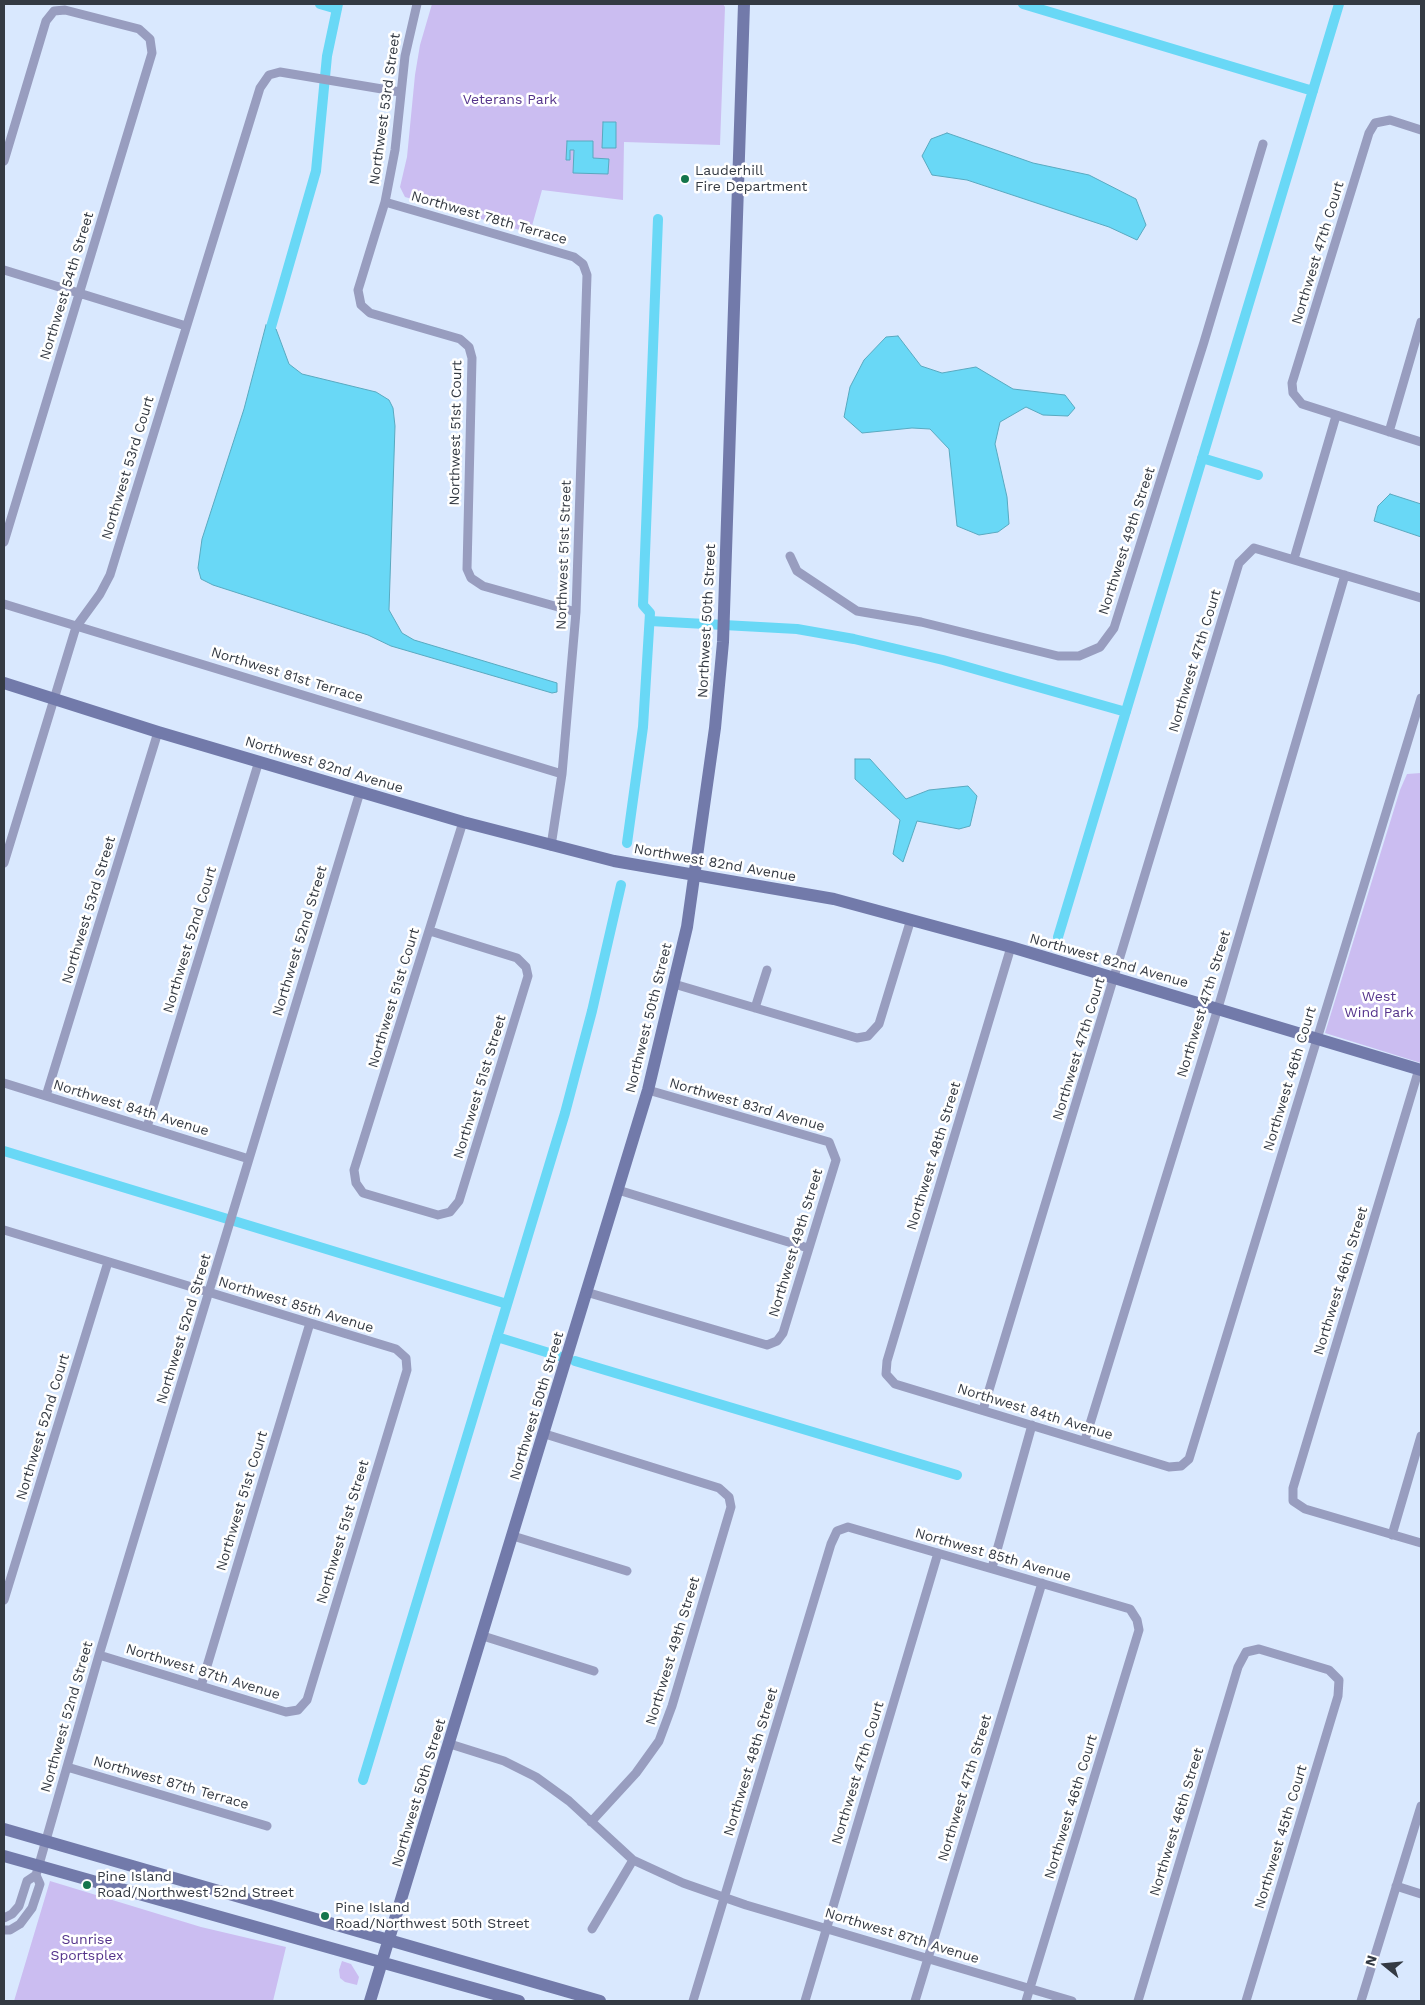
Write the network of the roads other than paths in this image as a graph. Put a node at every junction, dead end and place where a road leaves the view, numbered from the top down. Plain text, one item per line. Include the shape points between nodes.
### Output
1 (417, 4) edge
2 (744, 4) edge
3 (400, 92) junction
4 (1421, 130) edge
5 (1263, 144) dead end
6 (4, 161) edge
7 (385, 202) junction
8 (583, 264) joint
9 (4, 270) edge
10 (80, 292) junction
11 (361, 305) joint
12 (1421, 322) edge
13 (186, 326) junction
14 (1336, 416) junction
15 (1389, 432) junction
16 (1421, 442) edge
17 (4, 542) edge
18 (790, 556) dead end
19 (1294, 559) junction
20 (1345, 575) junction
21 (1421, 598) edge
22 (4, 604) edge
23 (576, 612) junction
24 (76, 627) junction
25 (4, 683) edge
26 (1421, 698) edge
27 (54, 699) junction
28 (158, 732) junction
29 (259, 761) junction
30 (562, 774) junction
31 (360, 792) junction
32 (463, 822) junction
33 (551, 846) junction
34 (4, 863) edge
35 (696, 876) junction
36 (910, 919) junction
37 (430, 931) junction
38 (1011, 947) junction
39 (767, 970) dead end
40 (1115, 978) junction
41 (674, 984) junction
42 (755, 1008) junction
43 (1218, 1008) junction
44 (1317, 1037) junction
45 (1420, 1069) edge
46 (4, 1083) edge
47 (648, 1090) junction
48 (46, 1096) junction
49 (147, 1127) junction
50 (834, 1152) joint
51 (249, 1159) junction
52 (618, 1190) junction
53 (450, 1212) joint
54 (4, 1232) edge
55 (808, 1248) junction
56 (108, 1262) junction
57 (209, 1292) junction
58 (586, 1292) junction
59 (310, 1323) junction
60 (406, 1358) joint
61 (886, 1374) joint
62 (983, 1410) junction
63 (1032, 1426) junction
64 (544, 1434) junction
65 (1421, 1436) edge
66 (1085, 1440) junction
67 (1181, 1466) joint
68 (837, 1532) joint
69 (1392, 1535) junction
70 (513, 1536) junction
71 (1421, 1543) edge
72 (938, 1553) junction
73 (992, 1568) junction
74 (628, 1571) dead end
75 (1042, 1583) junction
76 (4, 1600) edge
77 (1137, 1620) joint
78 (483, 1636) junction
79 (99, 1655) junction
80 (594, 1671) dead end
81 (1339, 1680) joint
82 (201, 1686) junction
83 (298, 1710) joint
84 (450, 1744) junction
85 (67, 1767) junction
86 (1421, 1806) edge
87 (591, 1822) junction
88 (267, 1826) dead end
89 (4, 1829) edge
90 (46, 1841) junction
91 (4, 1856) edge
92 (633, 1860) junction
93 (37, 1871) junction
94 (1396, 1886) junction
95 (1421, 1894) edge
96 (725, 1898) junction
97 (4, 1918) edge
98 (827, 1928) junction
99 (4, 1930) edge
100 (592, 1930) dead end
101 (388, 1941) junction
102 (928, 1958) junction
103 (382, 1962) junction
104 (1030, 1988) junction
105 (370, 2001) edge
106 (520, 2001) edge
107 (600, 2001) edge
108 (693, 2001) edge
109 (805, 2001) edge
110 (915, 2001) edge
111 (1026, 2001) edge
112 (1072, 2001) edge
113 (1138, 2001) edge
114 (1246, 2001) edge
115 (1361, 2001) edge

1 - 3 street, Northwest 53rd Street
2 - 35 street, Northwest 50th Street via 724,633
3 - 7 street, Northwest 53rd Street via 395,150
3 - 13 street, Northwest 53rd Court via 280,72 269,75 260,88
4 - 14 street, Northwest 47th Court via 1390,120 1375,123 1369,133 1292,383 1293,393 1302,404
5 - 18 street, Northwest 49th Street via 1114,628 1100,647 1079,656 1058,656 921,622 857,611 797,572
6 - 10 street, Northwest 54th Street via 46,21 54,11 64,10 139,29 150,39 152,53
7 - 8 street, Northwest 78th Terrace via 574,257
7 - 11 street, Northwest 53rd Street via 358,290
8 - 23 street, Northwest 51st Street via 587,275
9 - 10 street
10 - 13 street
10 - 17 street, Northwest 54th Street
11 - 23 street, Northwest 51st Court via 370,313 460,339 469,346 472,358 467,569 470,578 483,586
12 - 15 street
13 - 24 street, Northwest 53rd Court via 110,575
14 - 15 street
14 - 19 street
15 - 16 street
19 - 20 street
19 - 40 street, Northwest 47th Court via 1254,548 1239,562
20 - 21 street
20 - 43 street, Northwest 47th Street
22 - 24 street, Northwest 81st Terrace
23 - 30 street, Northwest 51st Street
24 - 27 street, Northwest 53rd Court
24 - 30 street, Northwest 81st Terrace via 96,630
25 - 27 street, Northwest 82nd Avenue
26 - 44 street, Northwest 46th Court
27 - 28 street, Northwest 82nd Avenue
27 - 34 street, Northwest 53rd Court
28 - 29 street, Northwest 82nd Avenue
28 - 48 street, Northwest 53rd Street
29 - 31 street, Northwest 82nd Avenue
29 - 49 street, Northwest 52nd Court
30 - 33 street, Northwest 51st Street
31 - 32 street, Northwest 82nd Avenue
31 - 51 street, Northwest 52nd Street
32 - 33 street, Northwest 82nd Avenue
32 - 37 street, Northwest 51st Court
33 - 35 street, Northwest 82nd Avenue
35 - 36 street, Northwest 82nd Avenue via 834,899
35 - 41 street, Northwest 50th Street
36 - 38 street, Northwest 82nd Avenue
36 - 42 street via 878,1024 868,1036 856,1038
37 - 53 street, Northwest 51st Street via 517,958 526,967 528,976 459,1201
37 - 53 street, Northwest 51st Court via 354,1170 356,1183 363,1193 438,1215
38 - 40 street, Northwest 82nd Avenue
38 - 61 street, Northwest 48th Street
39 - 42 street
40 - 43 street, Northwest 82nd Avenue
40 - 62 street, Northwest 47th Court
41 - 42 street
41 - 47 street, Northwest 50th Street
43 - 44 street, Northwest 82nd Avenue
43 - 66 street, Northwest 47th Street
44 - 45 street, Northwest 82nd Avenue
44 - 67 street, Northwest 46th Court via 1189,1459
45 - 69 street, Northwest 46th Street via 1293,1488 1293,1501 1305,1509
46 - 48 street, Northwest 84th Avenue
47 - 50 street, Northwest 83rd Avenue via 829,1142
47 - 52 street, Northwest 50th Street
48 - 49 street, Northwest 84th Avenue
49 - 51 street, Northwest 84th Avenue
50 - 55 street, Northwest 49th Street via 836,1160
51 - 57 street, Northwest 52nd Street
52 - 55 street
52 - 58 street, Northwest 50th Street
54 - 56 street, Northwest 85th Avenue
55 - 58 street, Northwest 49th Street via 783,1333 777,1342 767,1345
56 - 57 street, Northwest 85th Avenue
56 - 76 street, Northwest 52nd Court
57 - 59 street, Northwest 85th Avenue
57 - 79 street, Northwest 52nd Street
58 - 64 street, Northwest 50th Street
59 - 60 street, Northwest 85th Avenue via 396,1349
59 - 82 street, Northwest 51st Court
60 - 83 street, Northwest 51st Street via 407,1370 307,1700
61 - 62 street, Northwest 84th Avenue via 895,1384
62 - 63 street, Northwest 84th Avenue
63 - 66 street, Northwest 84th Avenue
63 - 73 street
64 - 70 street, Northwest 50th Street
64 - 87 street, Northwest 49th Street via 719,1488 729,1497 731,1507 659,1741 636,1773
65 - 69 street
66 - 67 street, Northwest 84th Avenue via 1169,1467
68 - 72 street, Northwest 85th Avenue via 848,1527
68 - 96 street, Northwest 48th Street
69 - 71 street
70 - 74 street
70 - 78 street, Northwest 50th Street
72 - 73 street, Northwest 85th Avenue
72 - 98 street, Northwest 47th Court
73 - 75 street, Northwest 85th Avenue
75 - 77 street, Northwest 85th Avenue via 1130,1608
75 - 102 street, Northwest 47th Street
77 - 104 street, Northwest 46th Court via 1139,1630
78 - 80 street
78 - 84 street, Northwest 50th Street
79 - 82 street, Northwest 87th Avenue
79 - 85 street, Northwest 52nd Street
81 - 113 street, Northwest 46th Street via 1329,1670 1258,1649 1246,1652 1238,1667
81 - 114 street, Northwest 45th Court via 1338,1696
82 - 83 street, Northwest 87th Avenue via 286,1712
84 - 87 street, Northwest 87th Avenue via 504,1761 536,1778
84 - 101 street, Northwest 50th Street
85 - 88 street, Northwest 87th Terrace
85 - 90 street, Northwest 52nd Street
86 - 94 street
87 - 92 street, Northwest 87th Avenue
89 - 90 street
90 - 93 street, Northwest 52nd Street
90 - 101 street
91 - 93 street
92 - 96 street, Northwest 87th Avenue
92 - 100 street
93 - 97 street, Northwest 52nd Street via 27,1881 19,1906
93 - 99 street, Northwest 52nd Street via 40,1884 32,1908 20,1924
93 - 103 street
94 - 95 street
94 - 115 street
96 - 98 street, Northwest 87th Avenue
96 - 108 street, Northwest 48th Street
98 - 102 street, Northwest 87th Avenue
98 - 109 street, Northwest 47th Court
101 - 103 street, Northwest 50th Street
101 - 107 street
102 - 104 street, Northwest 87th Avenue
102 - 110 street, Northwest 47th Street
103 - 105 street, Northwest 50th Street
103 - 106 street
104 - 111 street, Northwest 46th Court
104 - 112 street, Northwest 87th Avenue

